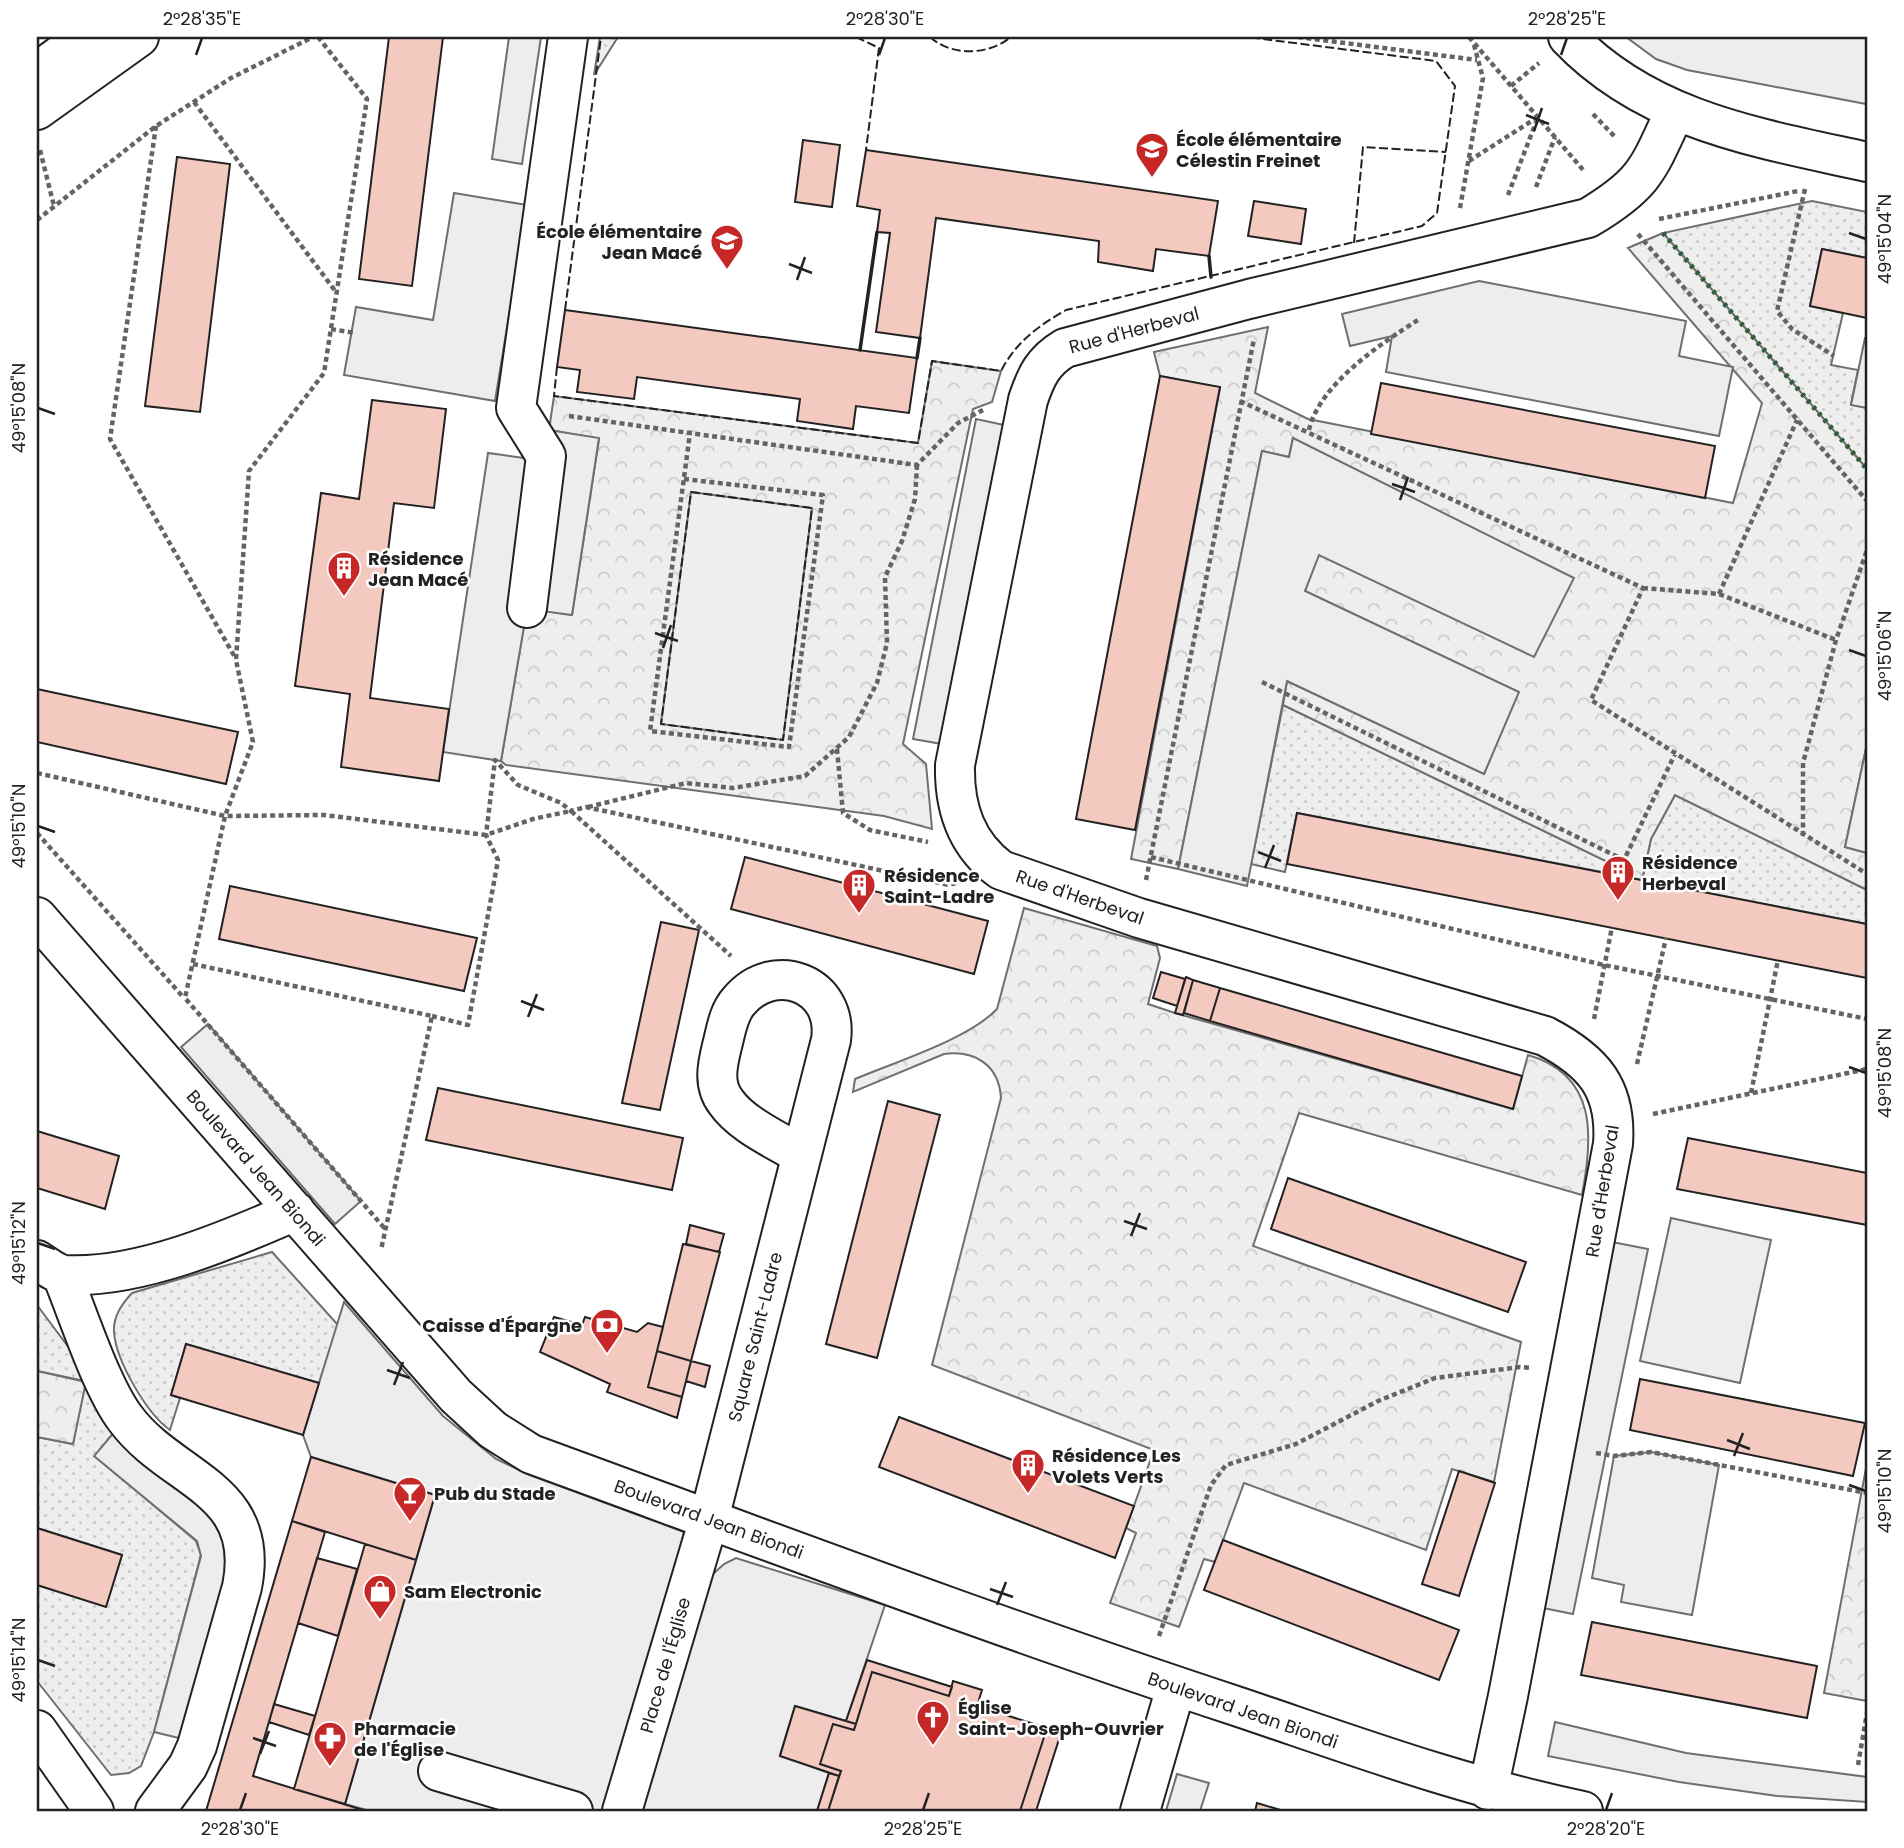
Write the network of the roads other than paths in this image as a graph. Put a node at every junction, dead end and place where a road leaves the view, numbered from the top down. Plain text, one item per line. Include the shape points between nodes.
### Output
1 (85, 37) edge
2 (139, 37) edge
3 (568, 37) edge
4 (1555, 49) edge
5 (37, 72) edge
6 (37, 110) edge
7 (1675, 111) junction
8 (1851, 158) edge
9 (527, 608) dead end
10 (37, 917) edge
11 (801, 1155) junction
12 (295, 1211) junction
13 (49, 1267) edge
14 (709, 1519) junction
15 (1161, 1681) junction
16 (37, 1730) edge
17 (438, 1771) dead end
18 (1468, 1794) edge
19 (94, 1811) edge
20 (155, 1811) edge
21 (573, 1811) edge
22 (622, 1811) edge
23 (1140, 1811) edge
24 (1583, 1811) edge

1 - 5 street
2 - 6 street
3 - 9 street via 516,408 546,456
4 - 7 street
7 - 8 street via 1730,131
7 - 18 street, Rue d'Herbeval via 1621,214 1249,299 1065,348 1041,367 1028,400 955,765 958,809 988,857 1139,918 1545,1036 1575,1053 1601,1083 1615,1122 1570,1374
10 - 12 street, Boulevard Jean Biondi
11 - 11 street, Square Saint-Ladre via 739,1115 718,1089 720,1054 730,1014 759,984 775,980 804,983 831,1012 831,1040
11 - 14 street, Square Saint-Ladre
12 - 13 street via 173,1258 120,1270
12 - 14 street, Boulevard Jean Biondi via 456,1396 512,1444
13 - 20 street via 124,1418 219,1497 240,1528 246,1547 242,1587 197,1746
14 - 15 street, Boulevard Jean Biondi
14 - 22 street, Place de l'Église
15 - 18 street, Boulevard Jean Biondi
15 - 23 street
16 - 19 street
17 - 21 street
18 - 24 street, Boulevard Jean Biondi

